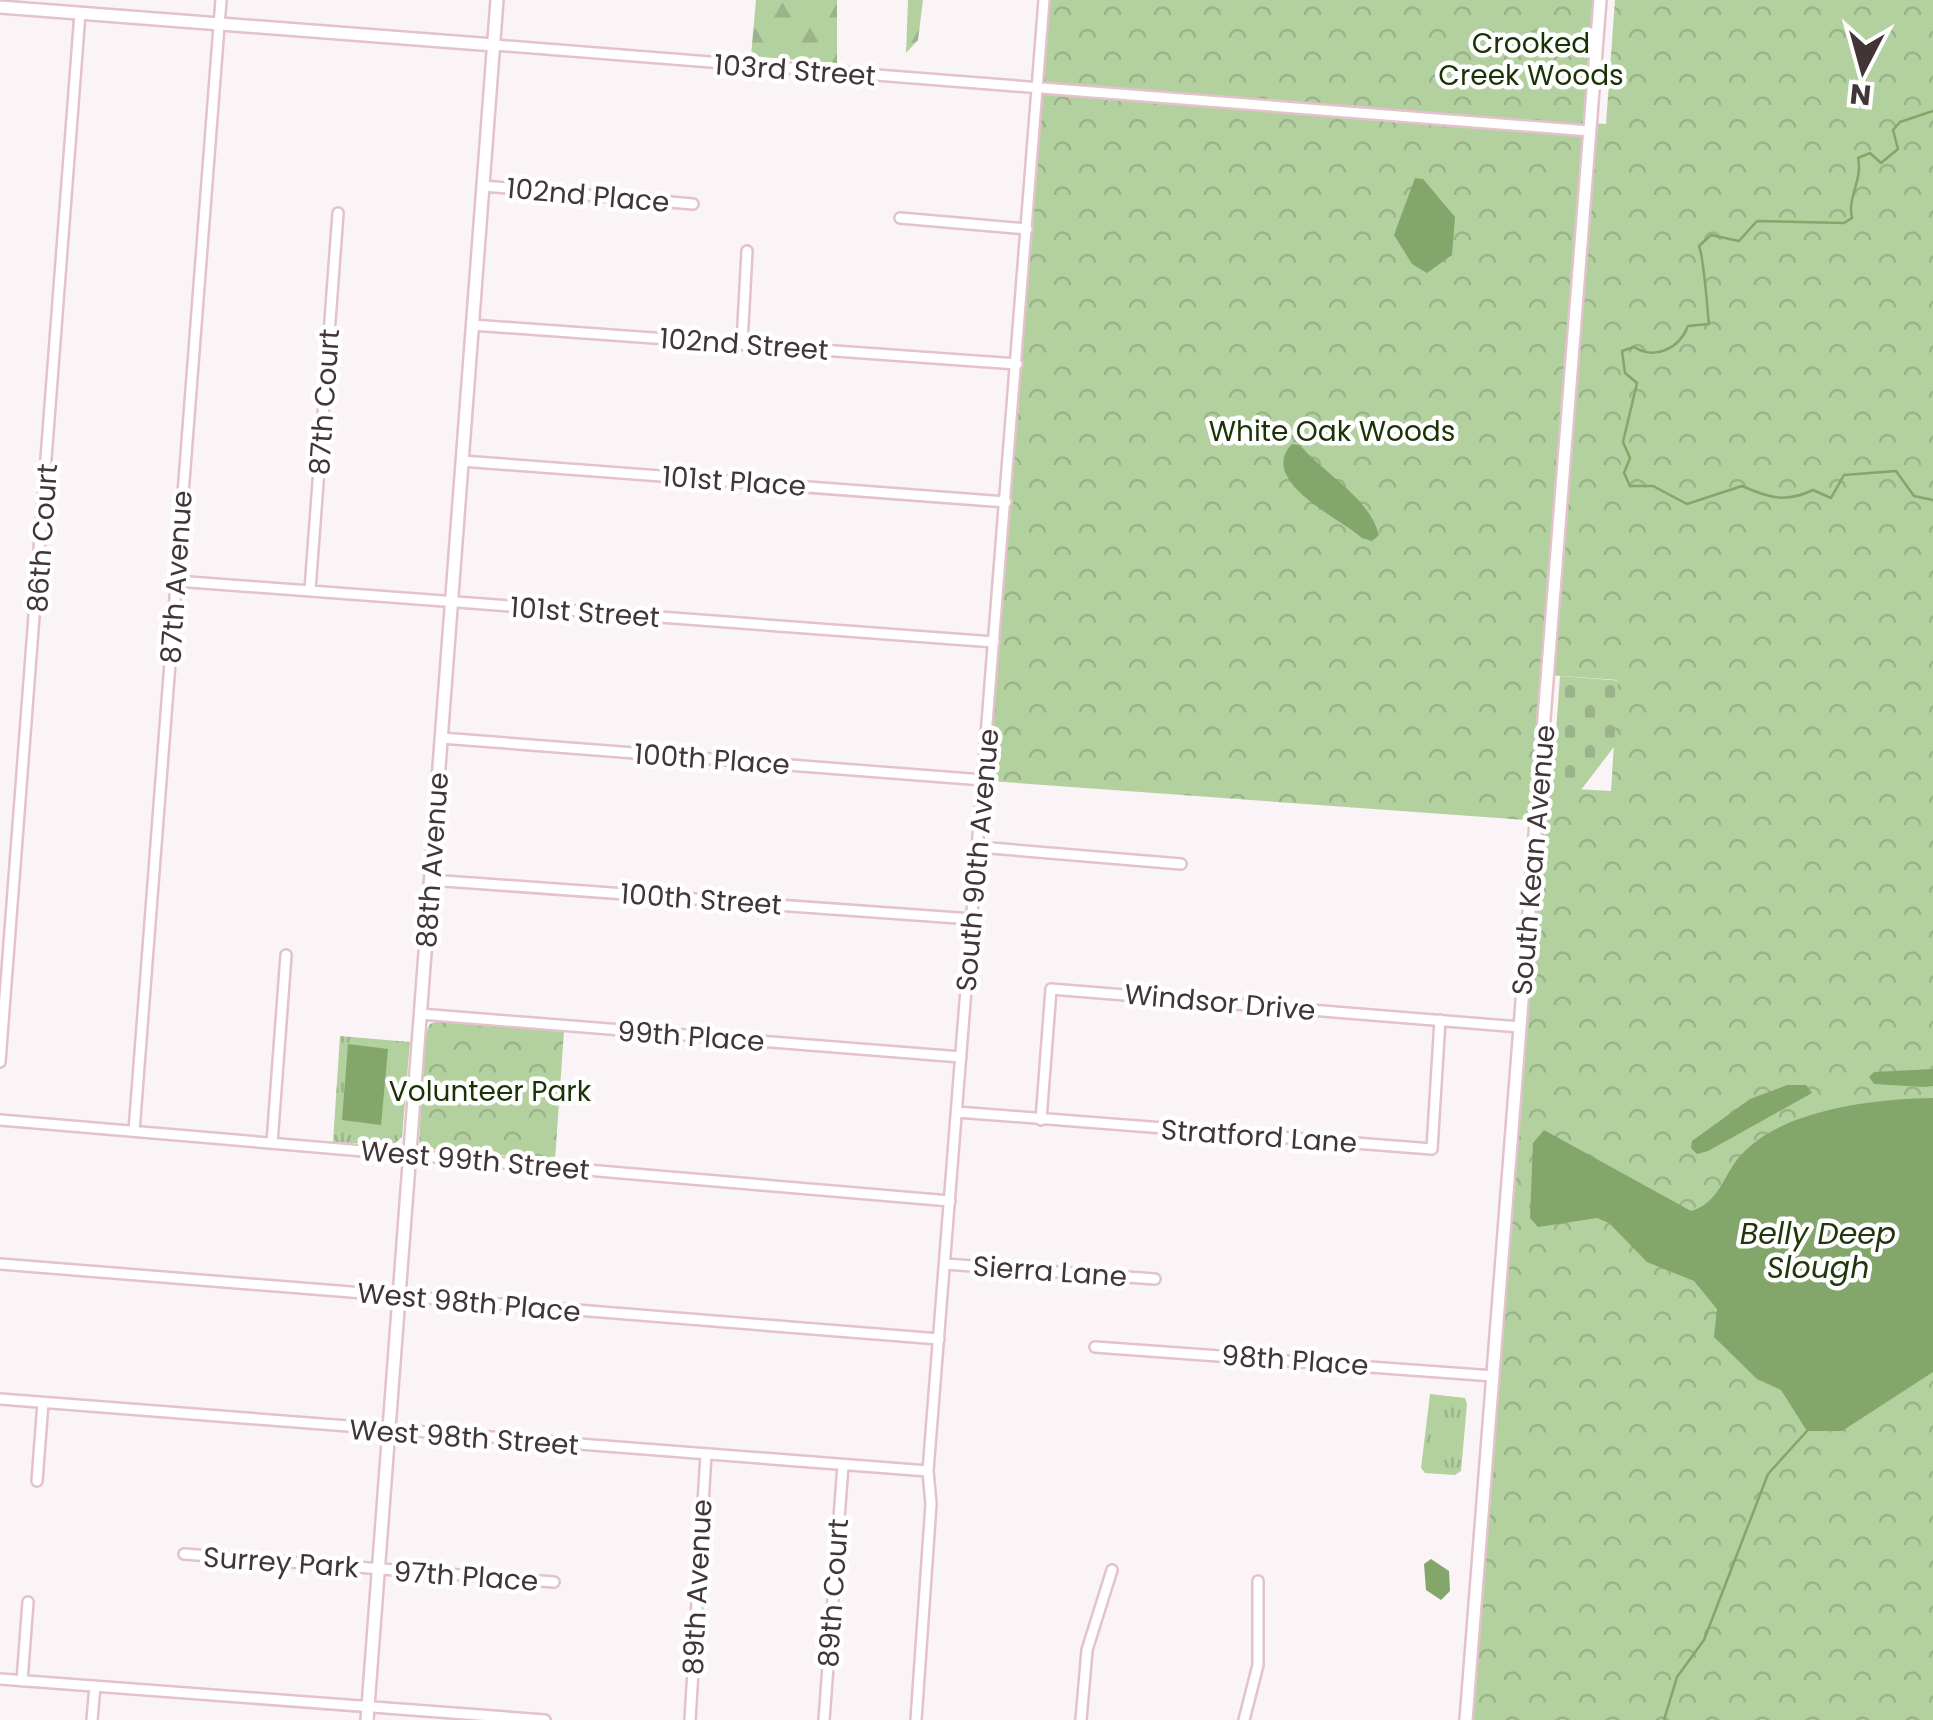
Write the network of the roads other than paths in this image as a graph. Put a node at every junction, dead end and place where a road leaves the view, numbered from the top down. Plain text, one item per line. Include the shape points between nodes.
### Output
1 (221, 0) edge
2 (497, 0) edge
3 (1044, 0) edge
4 (1600, 0) edge
5 (0, 7) edge
6 (80, 13) junction
7 (219, 24) junction
8 (494, 44) junction
9 (1038, 88) junction
10 (1590, 131) junction
11 (483, 186) junction
12 (692, 204) dead end
13 (338, 213) dead end
14 (900, 218) dead end
15 (1027, 230) junction
16 (746, 251) dead end
17 (472, 325) junction
18 (742, 343) junction
19 (1016, 364) junction
20 (462, 460) junction
21 (1006, 502) junction
22 (176, 580) junction
23 (310, 590) junction
24 (451, 602) junction
25 (994, 642) junction
26 (441, 738) junction
27 (984, 780) junction
28 (978, 847) junction
29 (1181, 864) dead end
30 (430, 880) junction
31 (972, 919) junction
32 (286, 955) dead end
33 (420, 1014) junction
34 (1440, 1020) junction
35 (1520, 1027) junction
36 (961, 1057) junction
37 (0, 1062) edge
38 (957, 1112) junction
39 (0, 1120) edge
40 (1041, 1120) junction
41 (134, 1132) junction
42 (272, 1143) junction
43 (410, 1154) junction
44 (950, 1201) junction
45 (0, 1264) edge
46 (945, 1264) junction
47 (1154, 1279) dead end
48 (399, 1296) junction
49 (939, 1339) junction
50 (1096, 1347) dead end
51 (1494, 1376) junction
52 (0, 1399) edge
53 (43, 1403) junction
54 (388, 1431) junction
55 (706, 1454) junction
56 (843, 1465) junction
57 (928, 1470) junction
58 (37, 1481) dead end
59 (184, 1554) dead end
60 (378, 1570) junction
61 (1112, 1570) dead end
62 (1258, 1581) dead end
63 (554, 1582) dead end
64 (28, 1602) dead end
65 (0, 1679) edge
66 (22, 1681) junction
67 (95, 1686) junction
68 (367, 1713) edge
69 (92, 1720) edge
70 (545, 1720) edge
71 (690, 1720) edge
72 (824, 1720) edge
73 (916, 1720) edge
74 (1081, 1720) edge
75 (1244, 1720) edge
76 (1466, 1720) edge

1 - 7 street, 87th Avenue
2 - 8 street, 88th Avenue
3 - 9 street, South 90th Avenue
4 - 10 street, South Kean Avenue
5 - 6 street, 103rd Street
6 - 7 street, 103rd Street
6 - 37 street, 86th Court
7 - 8 street, 103rd Street
7 - 22 street, 87th Avenue
8 - 9 street, 103rd Street
8 - 11 street, 88th Avenue
9 - 10 street, 103rd Street
9 - 15 street, South 90th Avenue
10 - 35 street, South Kean Avenue
11 - 12 street, 102nd Place
11 - 17 street, 88th Avenue
13 - 23 street, 87th Court
14 - 15 street
15 - 19 street, South 90th Avenue
16 - 18 street
17 - 18 street, 102nd Street
17 - 20 street, 88th Avenue
18 - 19 street, 102nd Street
19 - 21 street, South 90th Avenue
20 - 21 street, 101st Place
20 - 24 street, 88th Avenue
21 - 25 street, South 90th Avenue
22 - 23 street, 101st Street
22 - 41 street, 87th Avenue
23 - 24 street, 101st Street
24 - 25 street, 101st Street
24 - 26 street, 88th Avenue
25 - 27 street, South 90th Avenue
26 - 27 street, 100th Place
26 - 30 street, 88th Avenue
27 - 28 street, South 90th Avenue
28 - 29 street
28 - 31 street, South 90th Avenue
30 - 31 street, 100th Street
30 - 33 street, 88th Avenue
31 - 36 street, South 90th Avenue
32 - 42 street
33 - 36 street, 99th Place
33 - 43 street, 88th Avenue
34 - 35 street, Windsor Drive
34 - 40 street, Windsor Drive via 1052,989
34 - 40 street, Stratford Lane via 1432,1149
35 - 51 street, South Kean Avenue
36 - 38 street, South 90th Avenue
38 - 40 street, Stratford Lane
38 - 44 street, South 90th Avenue
39 - 41 street, West 99th Street
41 - 42 street, West 99th Street
42 - 43 street, West 99th Street
43 - 44 street, West 99th Street
43 - 48 street, 88th Avenue
44 - 46 street, South 90th Avenue
45 - 48 street, West 98th Place
46 - 47 street, Sierra Lane
46 - 49 street, South 90th Avenue
48 - 49 street, West 98th Place
48 - 54 street, 88th Avenue
49 - 57 street, South 90th Avenue
50 - 51 street, 98th Place
51 - 76 street, South Kean Avenue
52 - 53 street, West 98th Street
53 - 54 street, West 98th Street
53 - 58 street
54 - 55 street, West 98th Street
54 - 60 street, 88th Avenue
55 - 56 street, West 98th Street
55 - 71 street, 89th Avenue
56 - 57 street, West 98th Street
56 - 72 street, 89th Court
57 - 73 street, South 90th Avenue
59 - 60 street, Surrey Park
60 - 63 street, 97th Place
60 - 68 street, 88th Avenue
61 - 74 street via 1087,1650
62 - 75 street via 1258,1665
64 - 66 street
65 - 66 street
66 - 67 street
67 - 68 street
67 - 69 street
68 - 70 street

